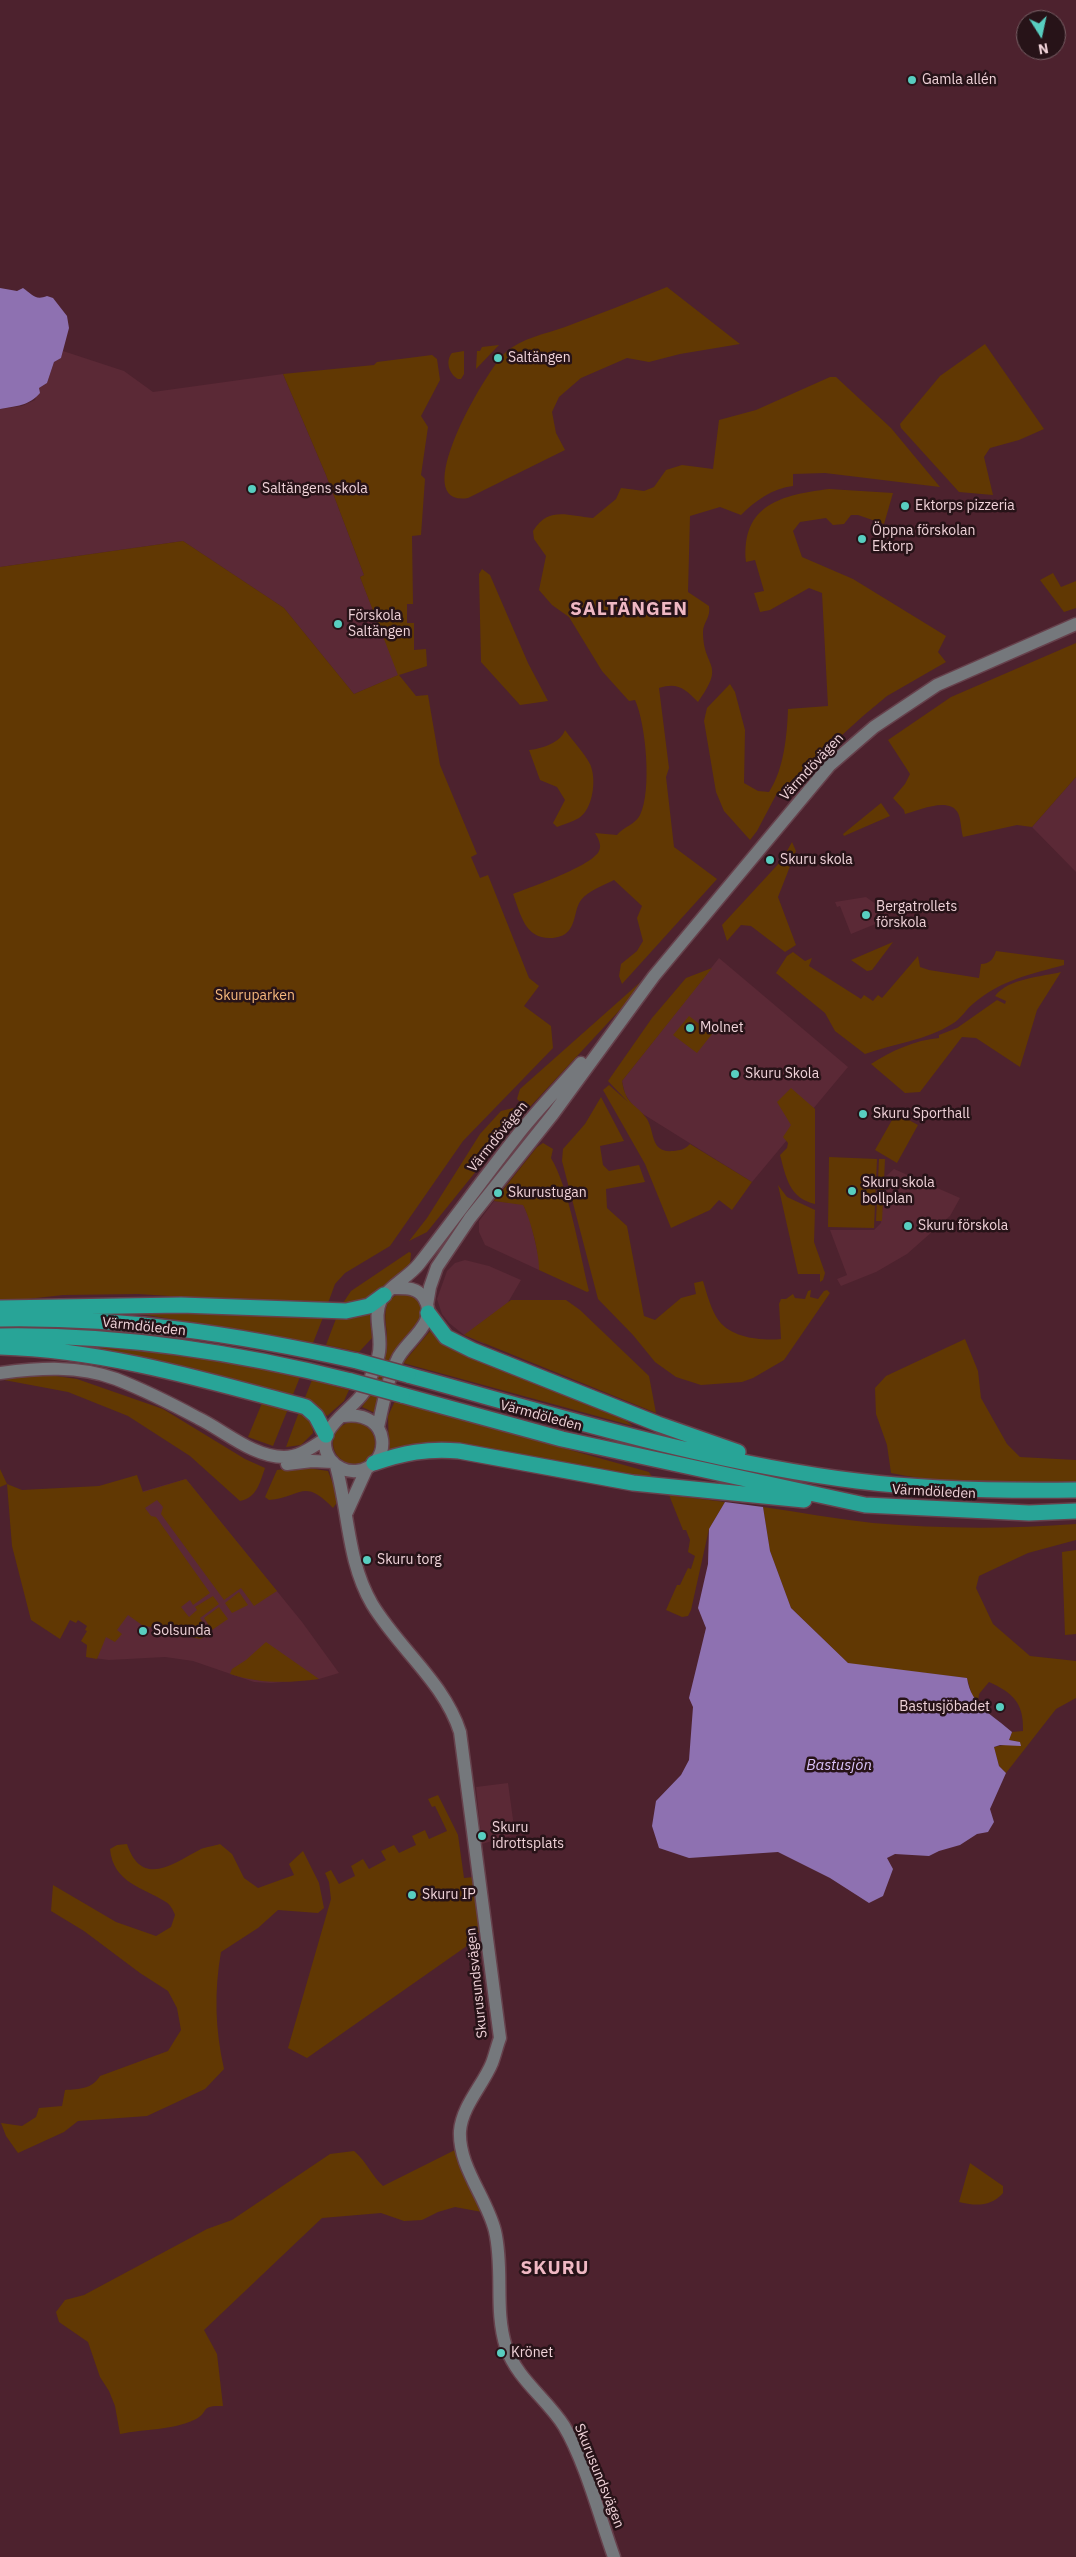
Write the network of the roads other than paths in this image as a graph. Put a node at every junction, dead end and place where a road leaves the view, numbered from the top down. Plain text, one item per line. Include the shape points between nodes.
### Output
1 (1076, 624) edge
2 (630, 1007) junction
3 (389, 1292) junction
4 (0, 1308) edge
5 (428, 1309) junction
6 (0, 1319) edge
7 (0, 1336) edge
8 (0, 1346) edge
9 (0, 1373) edge
10 (343, 1416) junction
11 (378, 1427) junction
12 (325, 1437) junction
13 (274, 1460) junction
14 (334, 1464) junction
15 (371, 1466) junction
16 (788, 1470) junction
17 (1076, 1490) edge
18 (866, 1505) junction
19 (1076, 1511) edge
20 (345, 1516) junction
21 (614, 2557) edge

1 - 2 main road, Värmdövägen via 936,685 850,745 810,787
2 - 3 main road, Värmdövägen via 517,1135 418,1265
2 - 5 main road, Värmdövägen via 553,1114 460,1231 437,1267
3 - 4 highway via 369,1306 332,1311 173,1305
3 - 5 main road via 406,1288 416,1290
3 - 10 main road via 378,1311 379,1354 365,1390
5 - 11 main road, Värmdövägen via 418,1334 397,1360
5 - 16 highway via 440,1331 454,1342 658,1424
6 - 16 highway, Värmdöleden, bridge via 112,1321 174,1327 288,1346 408,1374 661,1444
7 - 18 highway, Värmdöleden, bridge via 164,1344 282,1365 562,1439
8 - 12 highway via 77,1352 122,1360 302,1406 311,1410
9 - 13 main road via 44,1368 88,1371 116,1379 169,1404 198,1426 241,1451
10 - 11 main road via 363,1415
10 - 12 main road via 333,1423
11 - 15 main road via 383,1444
12 - 13 main road via 300,1454
12 - 14 main road via 326,1451
13 - 14 main road
14 - 15 main road via 355,1471
14 - 20 main road, Skurusundsvägen via 344,1496
15 - 18 highway via 409,1452 459,1450 633,1483
15 - 20 main road via 355,1491
16 - 17 highway, Värmdöleden via 856,1481 1001,1491
18 - 19 highway, Värmdöleden via 1028,1513
20 - 21 main road, Skurusundsvägen via 352,1556 371,1603 438,1690 460,1732 500,2038 492,2064 465,2113 460,2131 462,2147 494,2230 499,2257 499,2314 507,2349 517,2370 551,2408 570,2439

